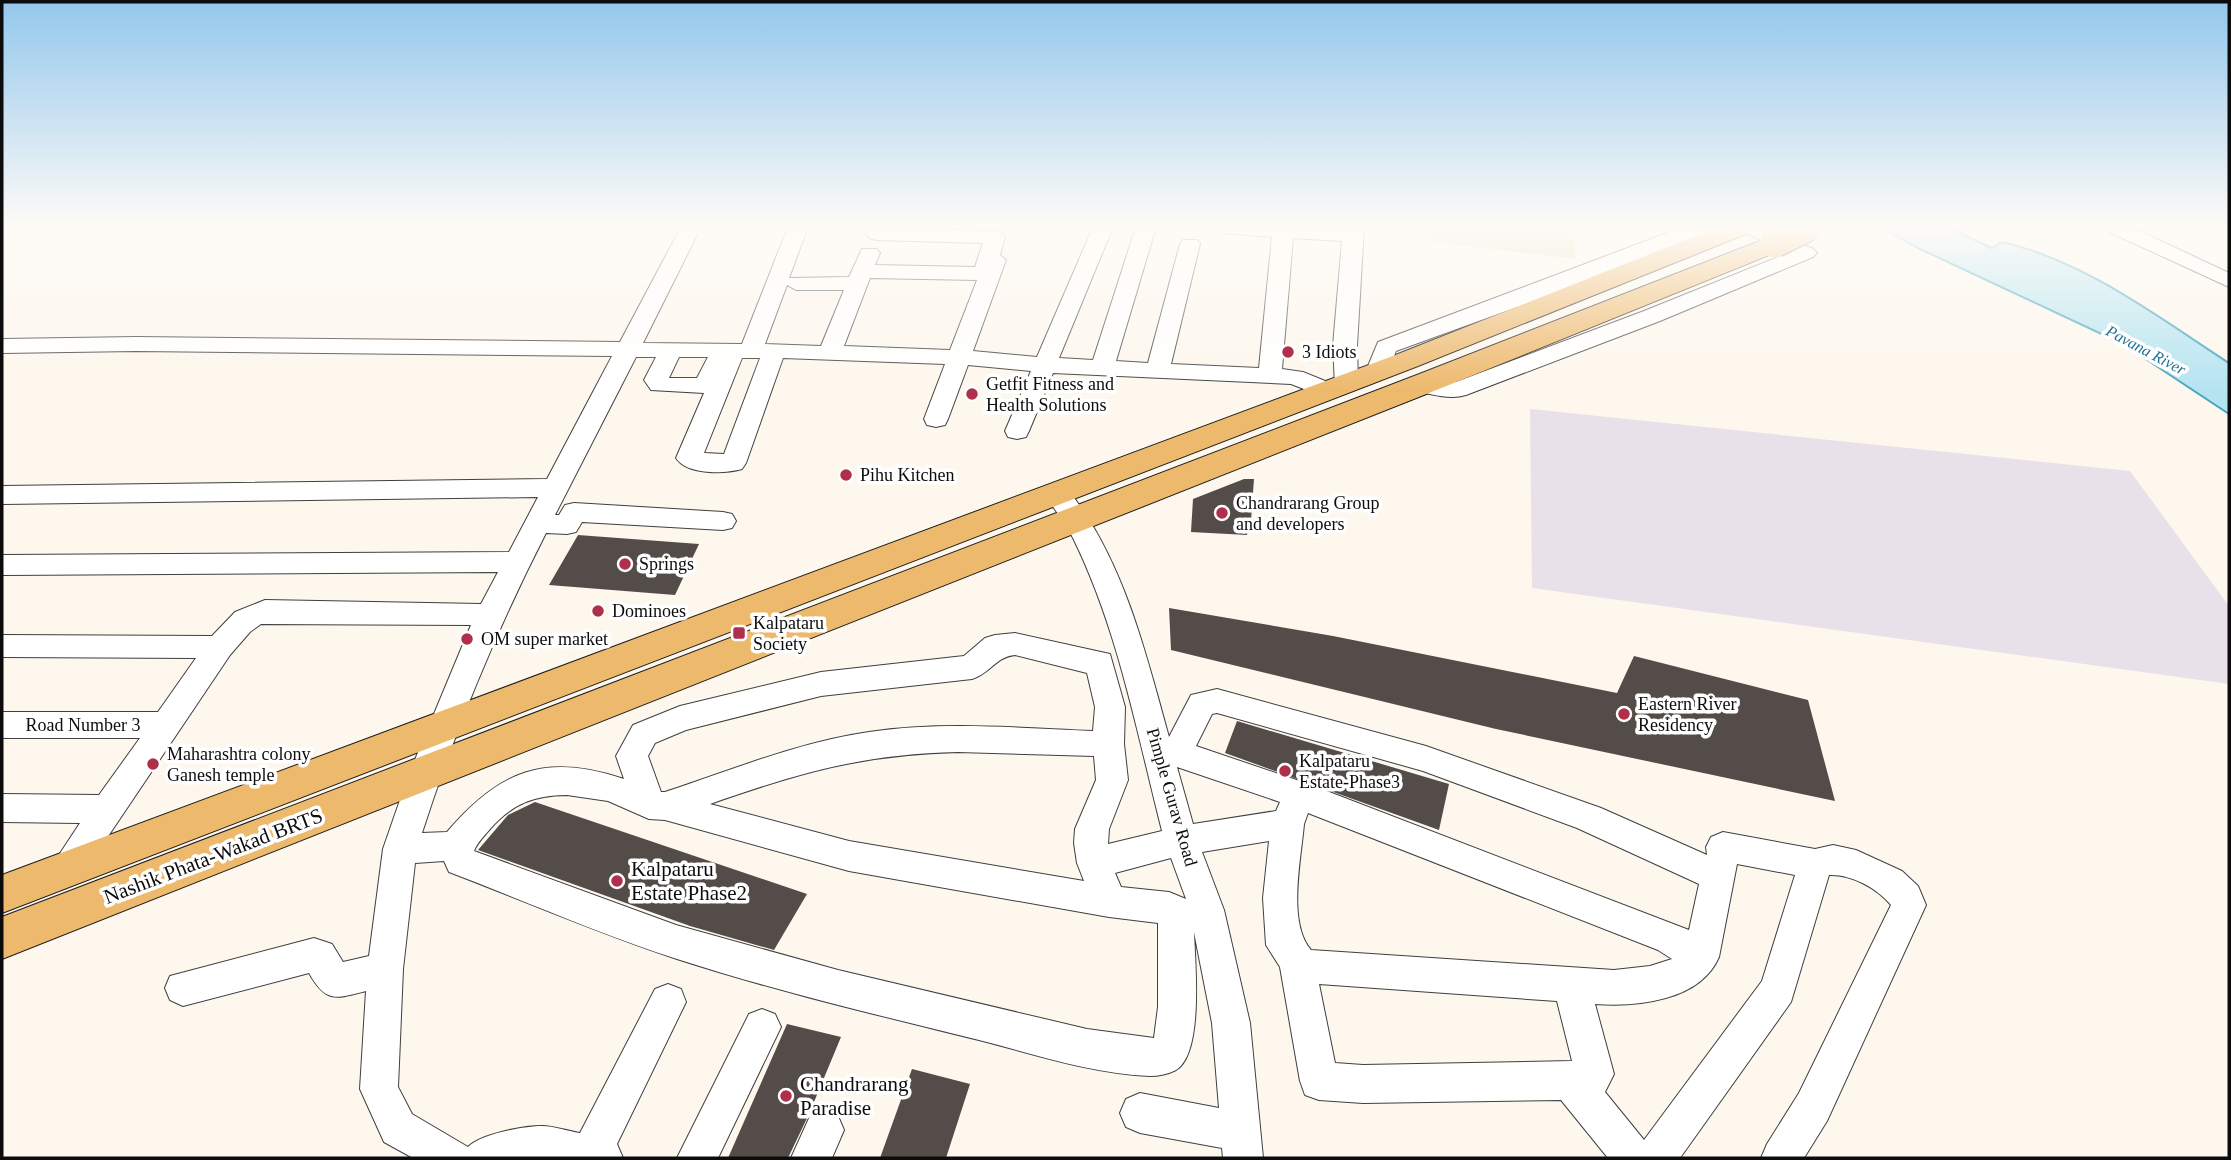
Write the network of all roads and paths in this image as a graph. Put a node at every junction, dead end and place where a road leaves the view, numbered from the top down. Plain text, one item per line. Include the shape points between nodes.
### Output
1 (664, 281) edge
2 (775, 281) edge
3 (820, 281) edge
4 (858, 281) edge
5 (987, 281) edge
6 (1080, 281) edge
7 (1129, 281) edge
8 (1181, 281) edge
9 (1278, 281) edge
10 (1350, 281) edge
11 (1565, 281) edge
12 (1605, 281) edge
13 (1681, 281) edge
14 (1737, 281) edge
15 (796, 283) dead end
16 (2, 346) edge
17 (629, 350) junction
18 (670, 351) junction
19 (745, 351) junction
20 (830, 353) junction
21 (959, 357) junction
22 (1045, 365) junction
23 (1102, 367) junction
24 (1158, 370) junction
25 (1378, 371) junction
26 (1270, 375) junction
27 (1421, 385) junction
28 (1336, 387) junction
29 (936, 419) dead end
30 (1017, 431) dead end
31 (556, 488) junction
32 (2, 495) edge
33 (1066, 506) junction
34 (723, 521) dead end
35 (537, 523) junction
36 (518, 562) junction
37 (2, 565) edge
38 (490, 615) junction
39 (2, 646) edge
40 (220, 646) junction
41 (2, 725) edge
42 (165, 725) junction
43 (446, 725) junction
44 (1108, 744) junction
45 (425, 775) junction
46 (657, 806) junction
47 (2, 808) edge
48 (107, 809) junction
49 (1293, 810) junction
50 (1181, 841) junction
51 (456, 846) junction
52 (400, 849) junction
53 (1722, 851) junction
54 (1094, 863) junction
55 (1815, 864) junction
56 (66, 870) junction
57 (2, 894) edge
58 (1109, 901) junction
59 (2, 938) edge
60 (1701, 957) junction
61 (1297, 962) junction
62 (385, 969) junction
63 (1571, 985) junction
64 (183, 988) dead end
65 (668, 1002) dead end
66 (762, 1027) dead end
67 (1571, 1081) junction
68 (1140, 1113) dead end
69 (1242, 1145) edge
70 (596, 1157) edge
71 (453, 1158) edge
72 (484, 1158) edge
73 (697, 1158) edge
74 (1633, 1158) edge
75 (1656, 1158) edge
76 (1781, 1158) edge

1 - 17 street
2 - 19 street
3 - 15 street
4 - 20 street
5 - 21 street
6 - 22 street
7 - 23 street
8 - 24 street
9 - 26 street
10 - 28 street via 1345,346
11 - 25 street via 1386,347
12 - 25 main road
13 - 27 main road, bridge
14 - 27 street via 1458,390
16 - 17 street
17 - 18 street
17 - 31 street
18 - 19 street
18 - 19 street via 656,380 659,385 705,386
19 - 20 street
20 - 21 street
21 - 22 street
21 - 29 street
22 - 23 street
22 - 30 street
23 - 24 street
24 - 26 street
25 - 28 main road
26 - 28 street
27 - 33 main road
28 - 33 main road
31 - 32 street
31 - 35 street
33 - 43 main road
33 - 45 main road, Nashik Phata-Wakad BRTS
33 - 50 street, Pimple Gurav Road via 1098,559 1132,657
34 - 35 street via 574,512 567,524
35 - 36 street
36 - 37 street
36 - 38 street
38 - 40 street via 265,611 241,622
38 - 43 street
39 - 40 street
40 - 42 street
41 - 42 street, Road Number 3
42 - 48 street
43 - 45 street
43 - 56 main road
44 - 46 street via 952,740 870,745 819,755
44 - 46 street via 1110,706 1099,663 1015,644 995,646 972,667 821,684 680,719 644,734 632,756
44 - 54 street via 1112,780 1092,830
45 - 52 street
45 - 59 main road, Nashik Phata-Wakad BRTS
46 - 51 street via 572,780 522,787 500,798
46 - 58 street via 849,856
47 - 48 street
48 - 56 street
49 - 50 street
49 - 53 street via 1179,754 1202,704 1217,701 1426,759 1588,818
49 - 60 street via 1671,938
49 - 61 street via 1280,898 1284,945
50 - 54 street
50 - 69 street, Pimple Gurav Road via 1207,910 1231,1023
51 - 52 street
51 - 58 street via 461,861 676,942 838,988 1087,1048 1163,1056 1171,1049 1177,1007 1176,912
52 - 62 street
53 - 55 street
53 - 60 street
54 - 58 street
55 - 75 street via 1778,990
55 - 76 street via 1838,860 1883,878 1899,887 1909,905 1813,1107
56 - 57 main road
60 - 63 street via 1689,971 1657,983 1614,988
61 - 63 street via 1302,966
61 - 67 street via 1319,1081
62 - 64 street via 338,981 314,955
62 - 71 street via 379,1089 398,1128
63 - 67 street via 1595,1074 1590,1080
65 - 70 street
66 - 73 street
67 - 74 street
68 - 69 street
70 - 72 street via 543,1146

